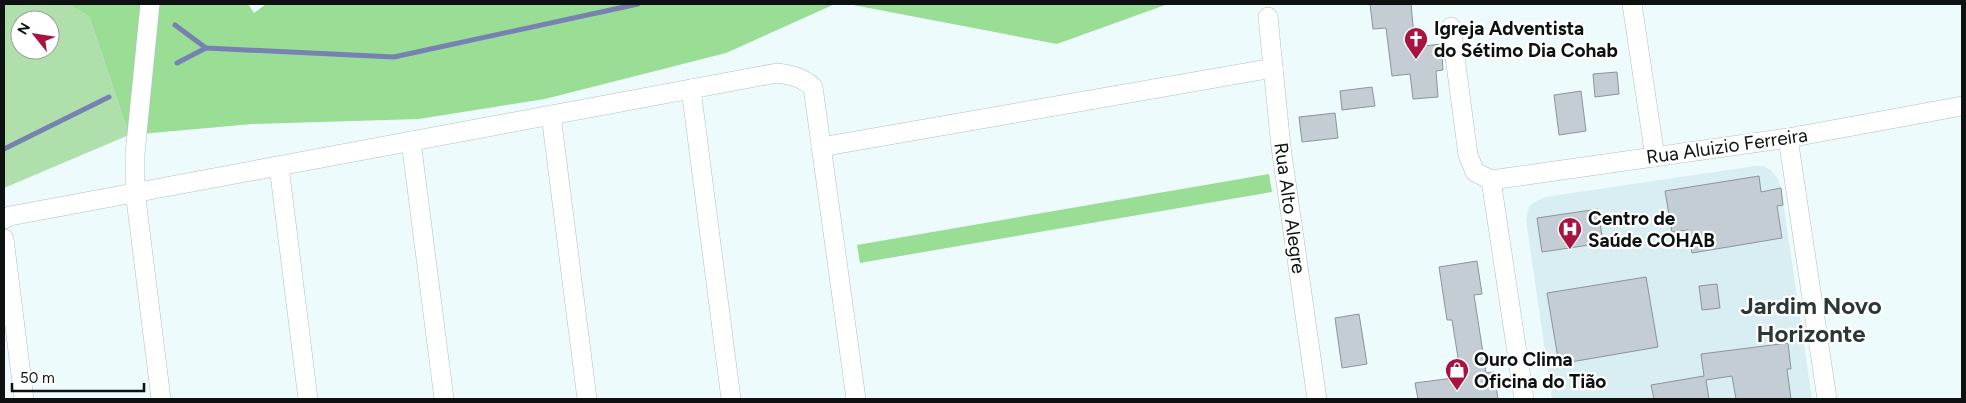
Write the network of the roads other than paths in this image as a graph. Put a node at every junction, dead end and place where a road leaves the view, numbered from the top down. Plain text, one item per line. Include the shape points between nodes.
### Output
1 (150, 4) edge
2 (1632, 4) edge
3 (1268, 17) dead end
4 (1451, 27) dead end
5 (1273, 68) junction
6 (691, 89) junction
7 (1962, 106) edge
8 (551, 115) junction
9 (1788, 138) junction
10 (411, 141) junction
11 (821, 147) junction
12 (1655, 157) junction
13 (279, 166) junction
14 (1491, 180) junction
15 (135, 193) junction
16 (4, 219) edge
17 (4, 239) edge
18 (24, 399) edge
19 (161, 399) edge
20 (308, 399) edge
21 (444, 399) edge
22 (588, 399) edge
23 (731, 399) edge
24 (856, 399) edge
25 (1317, 399) edge
26 (1524, 399) edge
27 (1827, 399) edge

1 - 15 street via 135,154
2 - 12 street
3 - 5 street, Rua Alto Alegre
4 - 14 street via 1468,156 1475,172
5 - 11 street
5 - 25 street, Rua Alto Alegre
6 - 8 street
6 - 11 street via 777,73 805,80 813,87
6 - 23 street
7 - 9 street, Rua Aluizio Ferreira
8 - 10 street
8 - 22 street
9 - 12 street, Rua Aluizio Ferreira
9 - 27 street
10 - 13 street
10 - 21 street
11 - 24 street
12 - 14 street, Rua Aluizio Ferreira
13 - 15 street
13 - 20 street
14 - 26 street
15 - 16 street
15 - 19 street
17 - 18 street

